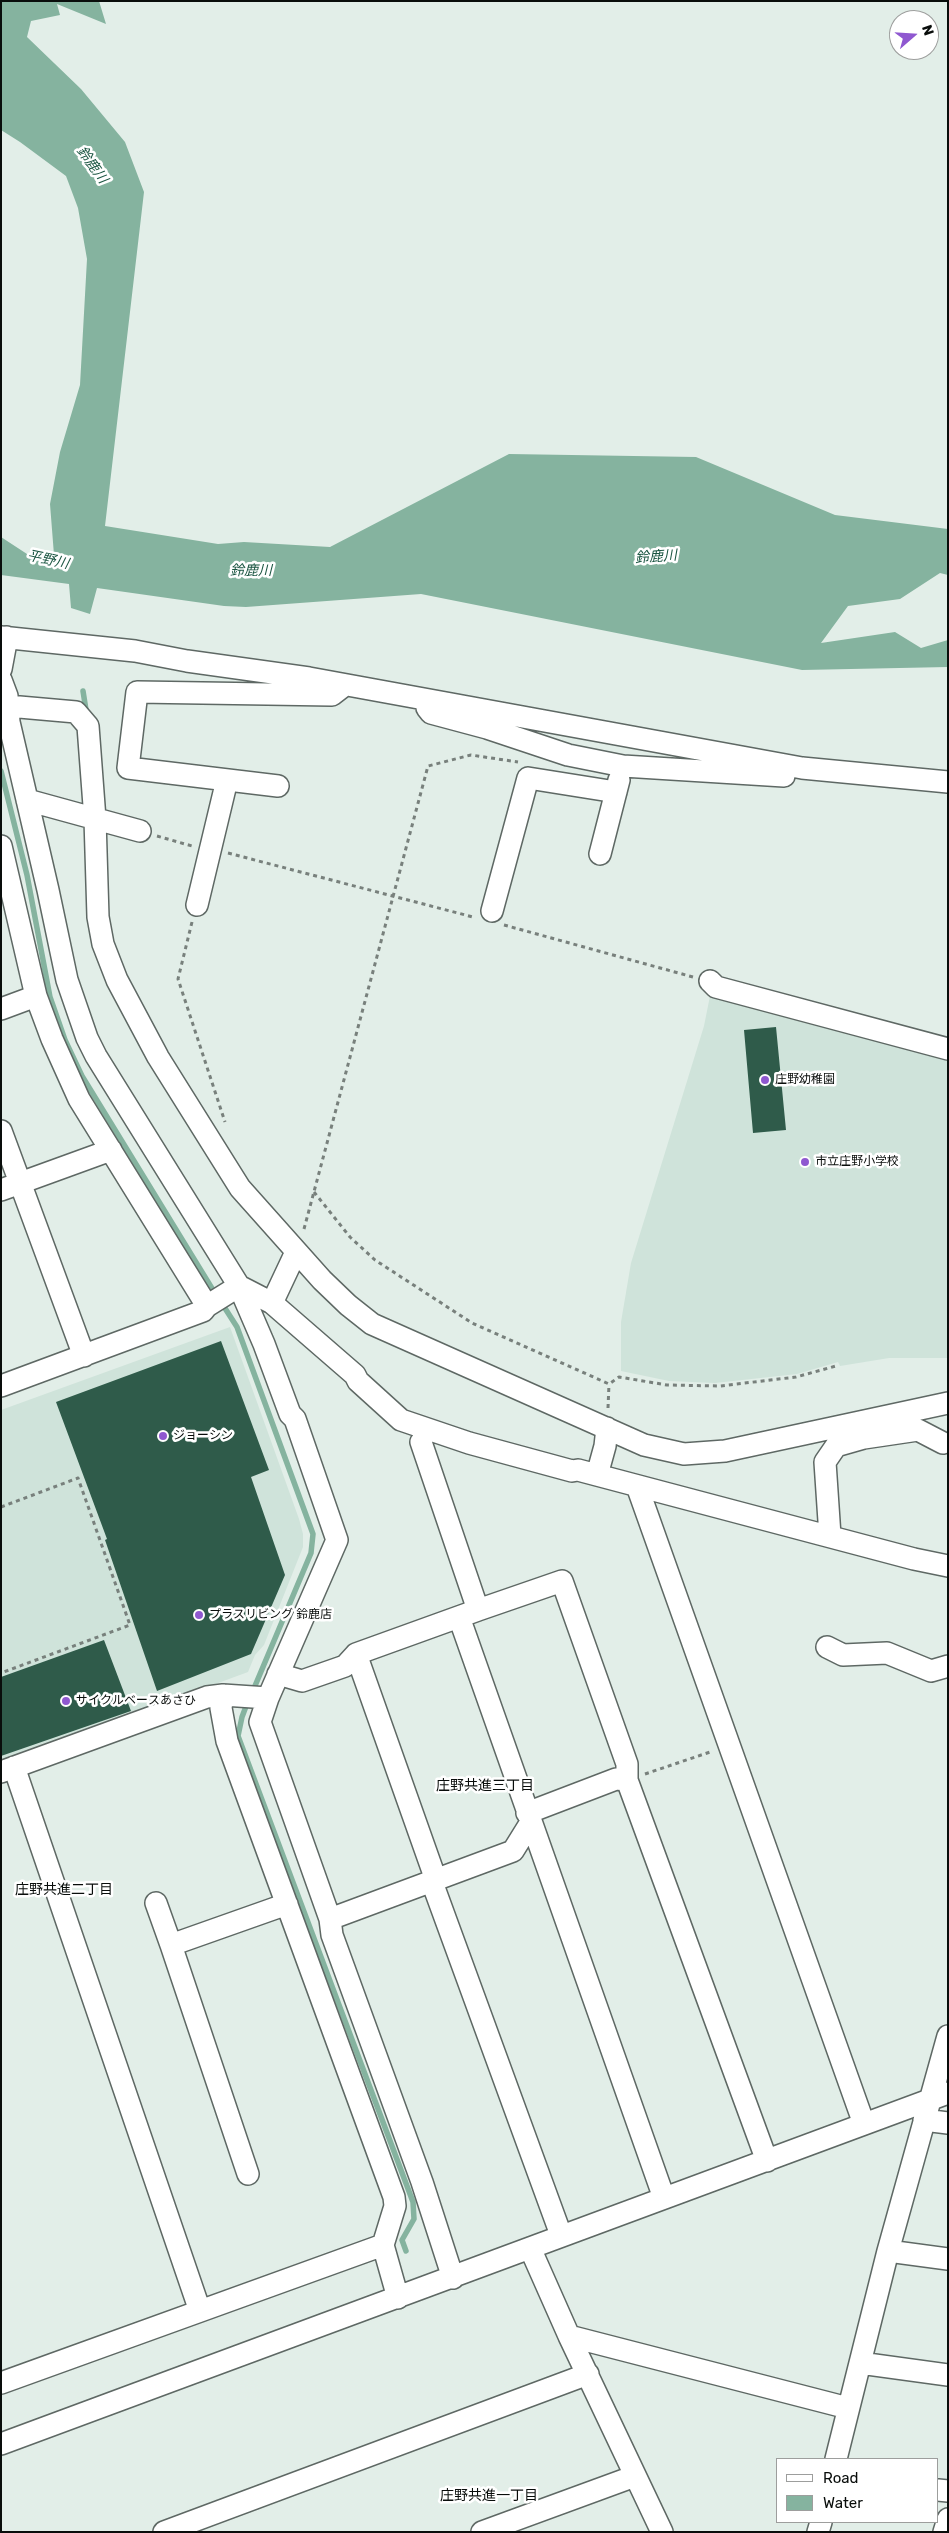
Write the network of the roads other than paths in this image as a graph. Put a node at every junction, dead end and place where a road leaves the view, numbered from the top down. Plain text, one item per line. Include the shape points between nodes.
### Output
1 (4, 637) edge
2 (1, 670) edge
3 (1, 680) edge
4 (345, 685) junction
5 (420, 698) junction
6 (8, 706) junction
7 (623, 766) junction
8 (802, 768) junction
9 (227, 780) junction
10 (948, 782) edge
11 (278, 786) dead end
12 (616, 792) junction
13 (27, 800) junction
14 (102, 821) junction
15 (140, 831) road end
16 (1, 846) edge
17 (600, 854) dead end
18 (197, 905) road end
19 (489, 917) road end
20 (710, 982) road end
21 (36, 996) junction
22 (2, 1007) edge
23 (948, 1049) edge
24 (1, 1130) edge
25 (110, 1150) junction
26 (11, 1187) edge
27 (299, 1244) junction
28 (236, 1288) junction
29 (272, 1303) junction
30 (207, 1306) junction
31 (84, 1356) junction
32 (1, 1386) edge
33 (948, 1403) edge
34 (606, 1428) junction
35 (421, 1442) dead end
36 (943, 1443) dead end
37 (597, 1475) junction
38 (637, 1486) junction
39 (830, 1536) junction
40 (948, 1566) edge
41 (469, 1614) junction
42 (827, 1647) dead end
43 (356, 1654) junction
44 (948, 1666) edge
45 (278, 1674) junction
46 (223, 1696) junction
47 (268, 1698) junction
48 (8, 1770) edge
49 (627, 1780) junction
50 (529, 1818) junction
51 (434, 1881) junction
52 (156, 1903) dead end
53 (287, 1904) junction
54 (330, 1919) junction
55 (171, 1945) junction
56 (328, 1969) junction
57 (948, 2036) edge
58 (939, 2096) edge
59 (924, 2120) junction
60 (948, 2123) edge
61 (864, 2124) junction
62 (767, 2161) junction
63 (248, 2174) dead end
64 (664, 2198) junction
65 (562, 2235) junction
66 (383, 2245) junction
67 (530, 2248) junction
68 (888, 2251) junction
69 (948, 2259) edge
70 (452, 2278) junction
71 (398, 2298) junction
72 (200, 2311) junction
73 (569, 2336) junction
74 (860, 2363) junction
75 (588, 2374) junction
76 (948, 2375) edge
77 (1, 2383) edge
78 (848, 2408) junction
79 (1, 2444) edge
80 (836, 2458) edge
81 (635, 2476) junction
82 (948, 2519) edge
83 (164, 2532) edge
84 (482, 2532) edge
85 (662, 2532) edge
86 (944, 2532) edge

1 - 2 street
1 - 4 street via 135,650
3 - 6 street
4 - 5 street
4 - 9 street via 332,695 136,692 128,768
5 - 7 street via 431,714 487,728 568,755
5 - 8 street
6 - 13 street
6 - 14 street via 76,712 88,726
7 - 8 street via 786,777
7 - 12 street
8 - 10 street
9 - 11 street
9 - 18 street
12 - 17 street
12 - 19 street via 528,778
13 - 14 street
13 - 28 street via 66,980 87,1038
14 - 15 street
14 - 27 street via 98,917 103,944 117,980 158,1057 240,1188
16 - 21 street
20 - 23 street via 716,988
21 - 22 street
21 - 25 street via 69,1080
24 - 26 street
25 - 26 street
25 - 30 street
26 - 31 street
27 - 29 street
27 - 34 street via 348,1305 372,1324
28 - 29 street
28 - 30 street
28 - 45 street via 264,1344 290,1414 295,1419 337,1540
29 - 37 street via 401,1420 469,1443
30 - 31 street via 203,1311
31 - 32 street
33 - 34 street via 725,1451 684,1454 644,1444
34 - 37 street
35 - 41 street
36 - 39 street via 918,1430 836,1446 826,1462
37 - 38 street
38 - 39 street
38 - 61 street
39 - 40 street
41 - 43 street
41 - 49 street via 562,1581 626,1764
41 - 50 street
42 - 44 street via 843,1655 887,1653 932,1671
43 - 45 street via 345,1666 302,1681
43 - 51 street
45 - 47 street
46 - 47 street
46 - 48 street via 207,1697
46 - 53 street via 221,1708 227,1741
47 - 54 street via 260,1722
48 - 72 street
49 - 50 street via 616,1779
49 - 62 street
50 - 51 street via 513,1851
50 - 64 street
51 - 54 street
51 - 65 street
52 - 55 street
53 - 55 street
53 - 56 street
54 - 56 street via 332,1935
55 - 63 street
56 - 66 street via 394,2197 395,2206
56 - 70 street via 422,2182
57 - 58 street
58 - 59 street
58 - 61 street
59 - 60 street
59 - 68 street
61 - 62 street
62 - 64 street
64 - 65 street
65 - 67 street
66 - 71 street
66 - 72 street
67 - 70 street
67 - 73 street
68 - 69 street
68 - 74 street
70 - 71 street
71 - 79 street
72 - 77 street
73 - 75 street
73 - 78 street
74 - 76 street
74 - 78 street
75 - 81 street
75 - 83 street
78 - 80 street
81 - 84 street
81 - 85 street
82 - 86 street

